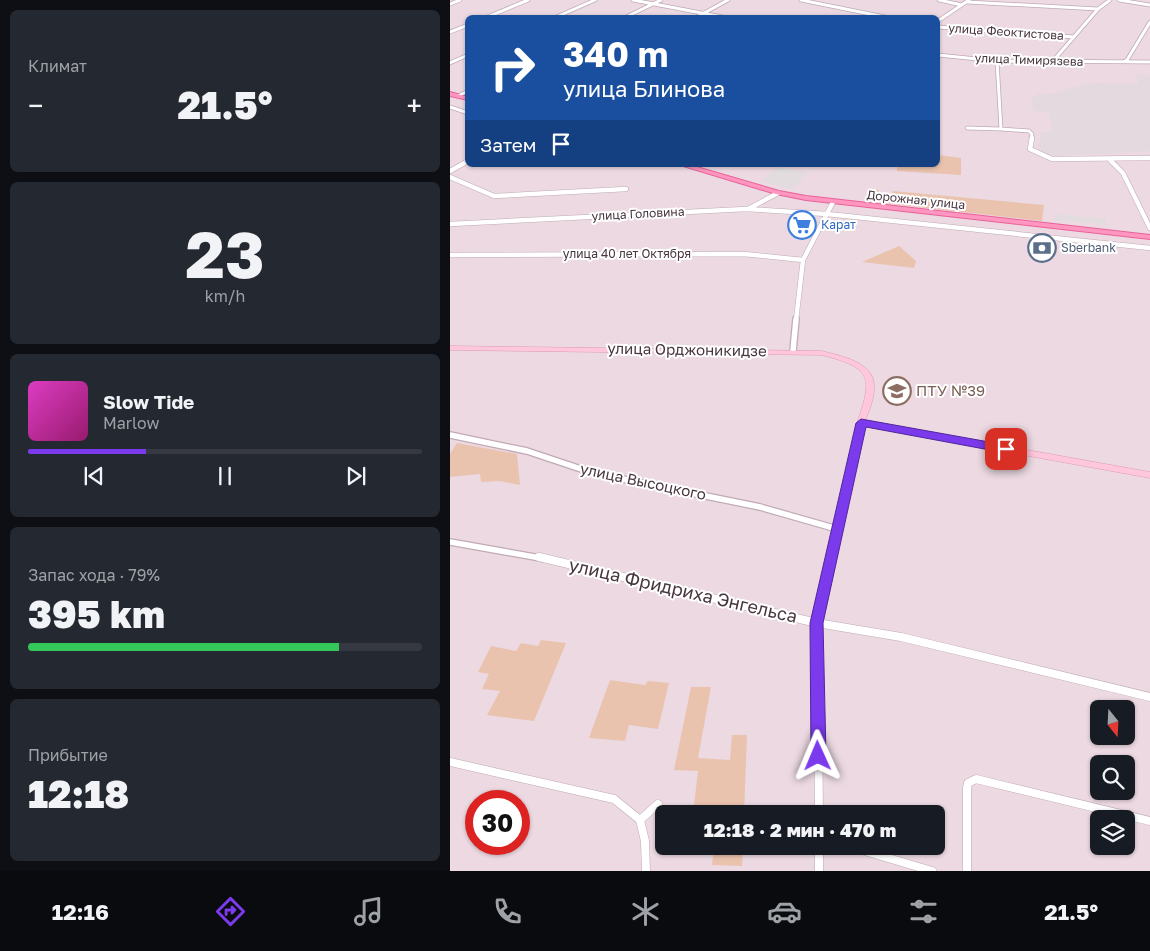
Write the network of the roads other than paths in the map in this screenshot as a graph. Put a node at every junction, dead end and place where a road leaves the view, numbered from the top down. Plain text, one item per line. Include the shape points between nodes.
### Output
1 (460, 0) edge
2 (528, 0) edge
3 (594, 0) edge
4 (633, 0) edge
5 (661, 0) edge
6 (728, 0) edge
7 (801, 0) edge
8 (939, 0) edge
9 (1110, 0) edge
10 (1119, 0) edge
11 (968, 1) edge
12 (450, 4) edge
13 (653, 4) junction
14 (962, 5) junction
15 (1150, 5) edge
16 (1098, 9) junction
17 (704, 13) junction
18 (492, 15) edge
19 (561, 15) edge
20 (630, 15) edge
21 (700, 15) edge
22 (714, 15) edge
23 (875, 15) edge
24 (940, 20) edge
25 (1150, 22) edge
26 (465, 26) edge
27 (940, 27) edge
28 (450, 32) edge
29 (1074, 37) junction
30 (940, 55) edge
31 (465, 57) edge
32 (997, 61) junction
33 (1053, 61) junction
34 (1121, 62) junction
35 (1150, 62) edge
36 (450, 63) edge
37 (465, 93) edge
38 (450, 94) edge
39 (458, 96) junction
40 (465, 98) edge
41 (450, 107) edge
42 (465, 112) edge
43 (966, 128) dead end
44 (1001, 129) junction
45 (1150, 158) edge
46 (1110, 160) junction
47 (465, 163) edge
48 (690, 167) edge
49 (450, 171) edge
50 (450, 177) edge
51 (626, 190) dead end
52 (778, 193) junction
53 (834, 202) junction
54 (746, 209) junction
55 (827, 214) junction
56 (450, 224) edge
57 (1150, 228) edge
58 (1150, 237) edge
59 (1150, 248) edge
60 (450, 255) edge
61 (803, 260) junction
62 (450, 348) edge
63 (793, 351) junction
64 (861, 423) junction
65 (450, 436) edge
66 (1150, 475) edge
67 (837, 529) junction
68 (450, 542) edge
69 (816, 623) junction
70 (1150, 697) edge
71 (450, 762) edge
72 (658, 804) dead end
73 (819, 805) edge
74 (640, 820) junction
75 (1150, 821) edge
76 (819, 855) edge
77 (878, 855) edge
78 (646, 871) edge
79 (819, 871) edge
80 (932, 871) edge
81 (967, 871) edge

1 - 12 street
2 - 18 street
3 - 19 street
4 - 13 street
5 - 13 street
6 - 17 street
7 - 23 street
8 - 14 street
9 - 16 street
10 - 15 street
11 - 14 street
11 - 16 street
13 - 17 street
13 - 20 street
14 - 24 street
16 - 29 street
17 - 21 street
17 - 22 street
25 - 34 street via 1127,60
26 - 28 street
27 - 29 street, улица Феоктистова
29 - 33 street
30 - 32 street, улица Тимирязева
31 - 36 street
32 - 33 street, улица Тимирязева
32 - 44 street
33 - 34 street, улица Тимирязева
34 - 35 street, улица Тимирязева
37 - 39 street
38 - 39 main road
39 - 40 main road
41 - 42 street
43 - 44 street
44 - 46 street via 1029,132 1032,134 1030,149 1052,159
45 - 46 street
46 - 57 street via 1123,173
47 - 49 street
48 - 52 main road, Дорожная улица
50 - 51 street via 494,196
52 - 53 main road, Дорожная улица
52 - 54 street
53 - 55 street
53 - 58 main road, Дорожная улица
54 - 55 street, улица Головина
54 - 56 street, улица Головина
55 - 59 street, улица Головина
55 - 61 street
60 - 61 street, улица 40 лет Октября via 744,254
61 - 63 street
62 - 63 main road, улица Орджоникидзе
63 - 64 main road, улица Орджоникидзе via 837,357 865,371 871,385
64 - 66 main road
64 - 67 street
65 - 67 street, улица Высоцкого via 527,451 593,473 760,507
67 - 69 street
68 - 69 street, улица Фридриха Энгельса via 560,561
69 - 70 street, улица Фридриха Энгельса via 901,637
69 - 73 street
71 - 74 street via 614,799
72 - 74 street
74 - 78 street via 645,841
75 - 81 street via 976,779 967,788
76 - 79 street
77 - 80 street

